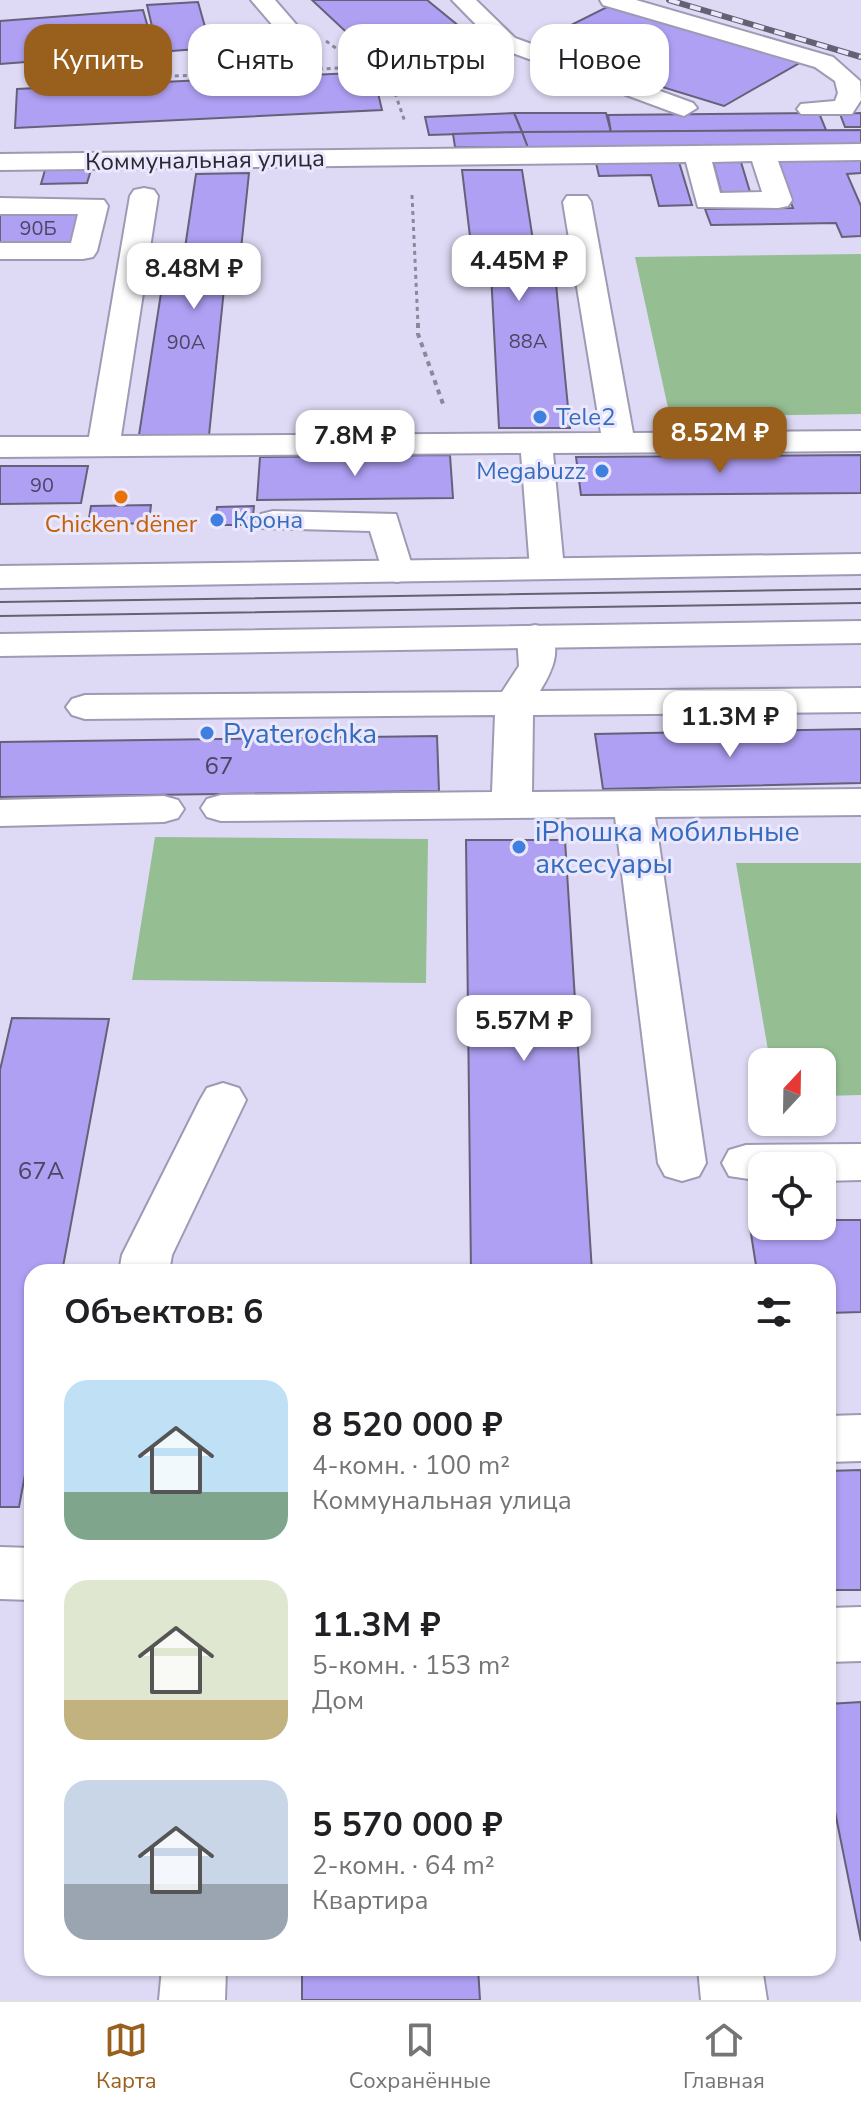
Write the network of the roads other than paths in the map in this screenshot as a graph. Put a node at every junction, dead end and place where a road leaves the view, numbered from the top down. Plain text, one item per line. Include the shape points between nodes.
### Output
1 (262, 0) edge
2 (463, 0) edge
3 (611, 0) edge
4 (284, 24) edge
5 (684, 108) dead end
6 (810, 109) dead end
7 (762, 152) junction
8 (861, 152) edge
9 (697, 153) junction
10 (0, 162) edge
11 (144, 196) dead end
12 (577, 202) dead end
13 (0, 206) edge
14 (0, 251) edge
15 (618, 441) junction
16 (861, 441) edge
17 (536, 442) junction
18 (104, 445) junction
19 (0, 447) edge
20 (273, 521) dead end
21 (861, 564) edge
22 (547, 569) junction
23 (397, 572) junction
24 (0, 577) edge
25 (861, 632) edge
26 (535, 636) junction
27 (0, 645) edge
28 (861, 700) edge
29 (514, 703) junction
30 (85, 707) dead end
31 (633, 802) junction
32 (861, 802) edge
33 (512, 804) junction
34 (221, 808) dead end
35 (164, 809) dead end
36 (0, 813) edge
37 (223, 1100) dead end
38 (861, 1162) edge
39 (682, 1163) dead end
40 (746, 1163) dead end
41 (145, 1264) edge
42 (861, 1438) edge
43 (836, 1439) edge
44 (0, 1573) edge
45 (24, 1574) edge
46 (861, 1634) edge
47 (836, 1635) edge
48 (194, 1976) edge
49 (731, 1976) edge
50 (192, 2000) edge
51 (734, 2000) edge

1 - 4 main road
2 - 5 main road via 507,43
3 - 6 main road via 824,62 852,84 843,109
7 - 8 main road, Коммунальная улица
7 - 9 main road, Коммунальная улица
7 - 9 main road via 778,200 708,201
9 - 10 main road, Коммунальная улица
11 - 18 main road
12 - 15 main road
13 - 14 main road via 94,206 83,251
15 - 16 main road
15 - 17 main road
17 - 18 main road
17 - 22 main road
18 - 19 main road
20 - 23 main road via 384,521
21 - 22 main road
22 - 23 main road
23 - 24 main road
25 - 26 main road
26 - 27 main road
26 - 29 main road via 537,666
28 - 29 main road
29 - 30 main road
29 - 33 main road
31 - 32 main road
31 - 33 main road
31 - 39 main road
33 - 34 main road
35 - 36 main road
37 - 41 main road
38 - 40 main road
42 - 43 main road
44 - 45 main road
46 - 47 main road
48 - 50 main road
49 - 51 main road

